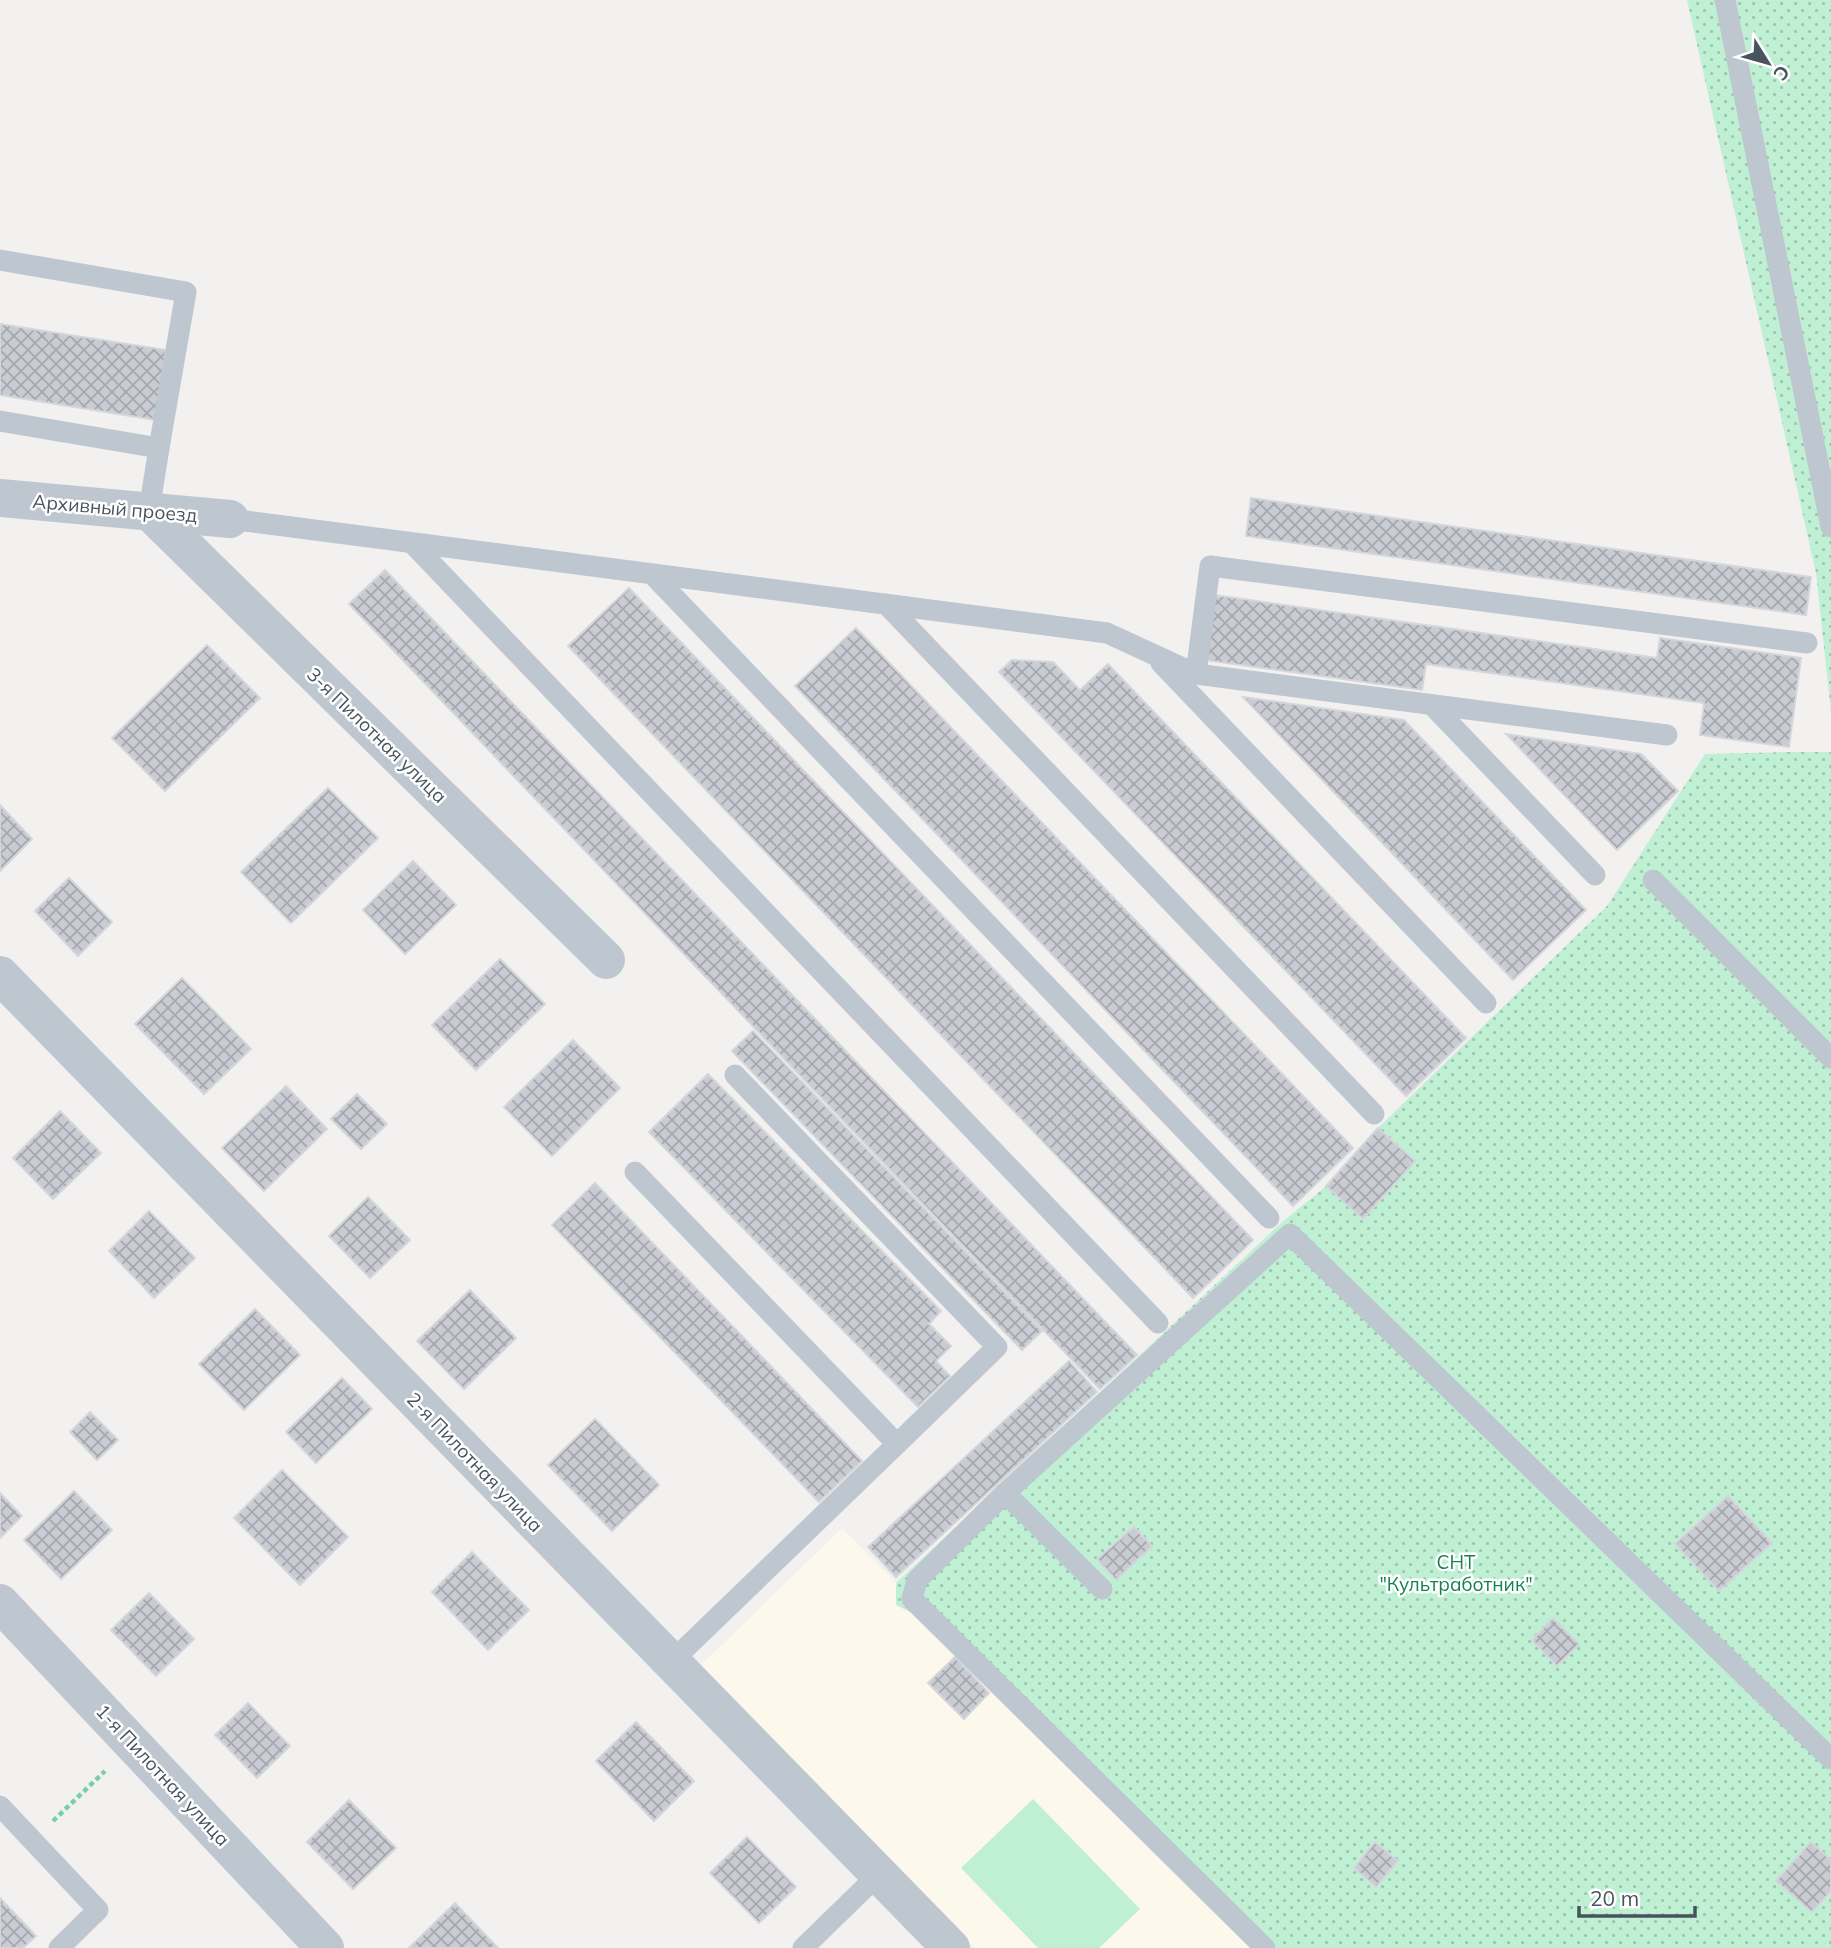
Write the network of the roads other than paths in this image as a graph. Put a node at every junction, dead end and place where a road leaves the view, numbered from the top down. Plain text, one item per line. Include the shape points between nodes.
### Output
1 (1725, 0) edge
2 (0, 260) edge
3 (0, 421) edge
4 (159, 448) junction
5 (0, 498) edge
6 (149, 510) junction
7 (230, 520) joint
8 (1831, 527) edge
9 (412, 543) junction
10 (652, 574) junction
11 (886, 604) junction
12 (1807, 643) dead end
13 (1151, 653) junction
14 (1196, 674) junction
15 (1432, 705) junction
16 (1667, 735) dead end
17 (1595, 875) dead end
18 (1653, 880) dead end
19 (606, 960) dead end
20 (0, 975) edge
21 (1486, 1003) dead end
22 (1831, 1058) edge
23 (735, 1075) dead end
24 (1374, 1114) dead end
25 (635, 1172) dead end
26 (1269, 1218) dead end
27 (1158, 1323) dead end
28 (897, 1444) junction
29 (1005, 1493) junction
30 (1102, 1589) dead end
31 (0, 1602) edge
32 (671, 1662) junction
33 (1831, 1759) edge
34 (0, 1807) edge
35 (879, 1874) junction
36 (59, 1948) edge
37 (325, 1948) edge
38 (803, 1948) edge
39 (951, 1948) edge
40 (1265, 1948) edge

1 - 8 lane
2 - 4 lane via 186,292
3 - 4 lane
4 - 6 lane
5 - 6 street, Архивный проезд
6 - 7 street, Архивный проезд
6 - 19 street, 3-я Пилотная улица
7 - 9 lane
9 - 10 lane
9 - 27 lane
10 - 11 lane
10 - 26 lane
11 - 13 lane via 1107,633
11 - 24 lane
12 - 14 lane via 1210,566
13 - 14 lane
13 - 21 lane
14 - 15 lane
15 - 16 lane
15 - 17 lane
18 - 22 lane
20 - 32 street, 2-я Пилотная улица
23 - 28 lane via 998,1347
25 - 28 lane
28 - 32 lane
29 - 30 lane
29 - 33 lane via 1290,1234
29 - 40 lane via 917,1580 912,1598
31 - 37 street, 1-я Пилотная улица
32 - 35 street, 2-я Пилотная улица
34 - 36 lane via 99,1910
35 - 38 lane
35 - 39 street, 2-я Пилотная улица

